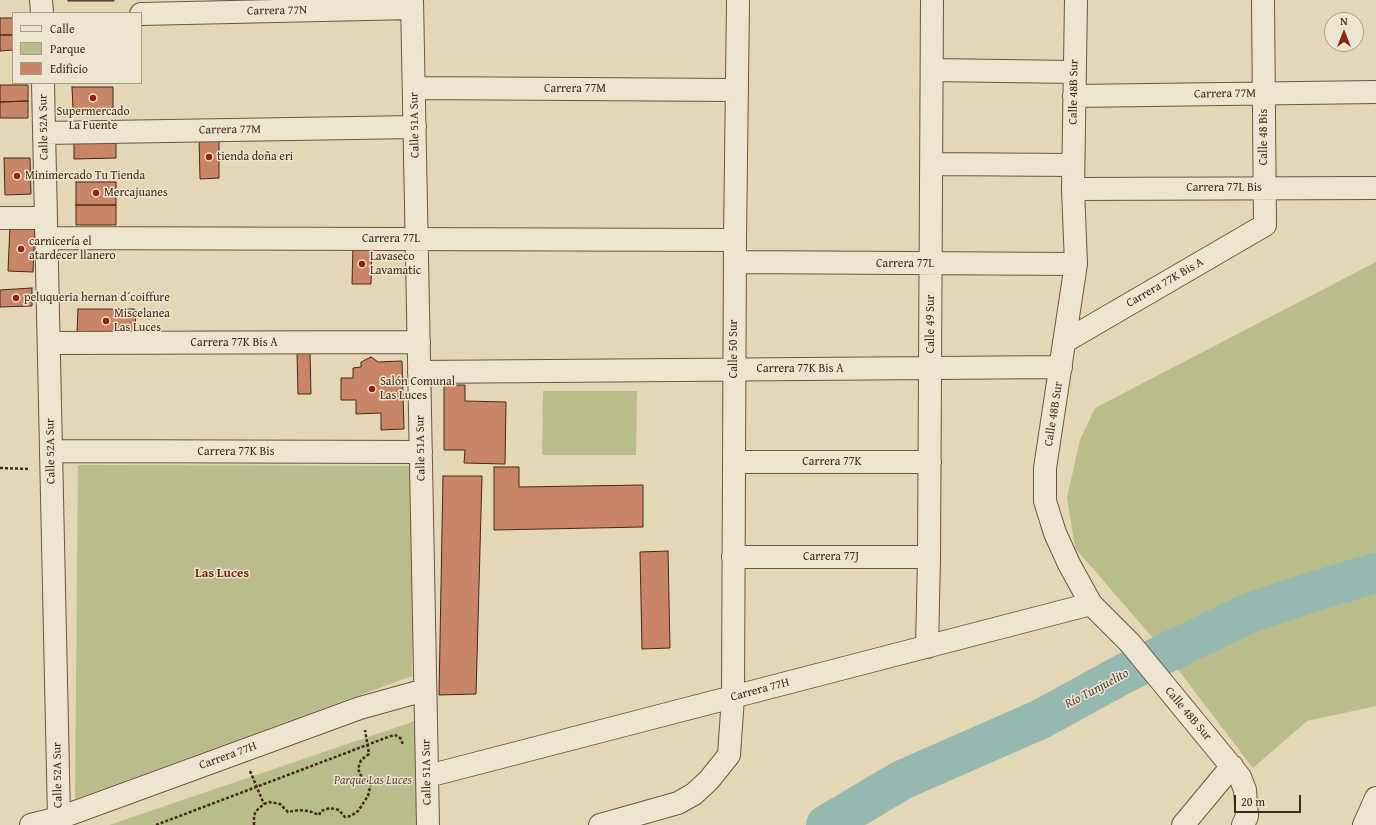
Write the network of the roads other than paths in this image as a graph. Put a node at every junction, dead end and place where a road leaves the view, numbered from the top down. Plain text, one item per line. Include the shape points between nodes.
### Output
1 (41, 0) edge
2 (738, 0) edge
3 (932, 0) edge
4 (1076, 0) edge
5 (1264, 0) edge
6 (412, 4) edge
7 (42, 12) edge
8 (142, 14) edge
9 (932, 70) junction
10 (1074, 72) junction
11 (43, 84) edge
12 (414, 88) junction
13 (736, 90) junction
14 (1376, 92) edge
15 (1264, 94) junction
16 (1074, 96) junction
17 (415, 127) junction
18 (44, 133) junction
19 (931, 164) junction
20 (1073, 165) junction
21 (1265, 188) junction
22 (1376, 188) edge
23 (1072, 189) junction
24 (0, 218) edge
25 (1265, 225) joint
26 (47, 228) junction
27 (417, 239) junction
28 (735, 240) junction
29 (735, 262) junction
30 (931, 264) junction
31 (1076, 264) junction
32 (419, 342) junction
33 (1064, 342) junction
34 (49, 343) junction
35 (1061, 367) junction
36 (930, 368) junction
37 (734, 369) junction
38 (420, 372) junction
39 (421, 452) junction
40 (52, 460) junction
41 (734, 462) junction
42 (930, 462) junction
43 (733, 557) junction
44 (930, 557) junction
45 (1091, 604) junction
46 (926, 647) junction
47 (425, 690) junction
48 (733, 697) junction
49 (1232, 766) junction
50 (428, 776) junction
51 (1376, 798) edge
52 (59, 818) junction
53 (31, 825) edge
54 (428, 825) edge
55 (600, 825) edge
56 (1183, 825) edge
57 (1243, 825) edge
58 (1364, 825) edge

1 - 7 street
2 - 13 street, Calle 50 Sur
3 - 9 street, Calle 49 Sur
4 - 10 street, Calle 48B Sur
5 - 15 street, Calle 48 Bis
6 - 8 street, Carrera 77N
6 - 12 street, Calle 51A Sur
9 - 10 street
9 - 19 street, Calle 49 Sur
10 - 16 street, Calle 48B Sur
11 - 18 street, Calle 52A Sur
12 - 13 street, Carrera 77M
12 - 17 street, Calle 51A Sur
13 - 28 street, Calle 50 Sur
14 - 15 street, Carrera 77M
15 - 16 street, Carrera 77M
15 - 21 street, Calle 48 Bis
16 - 20 street, Calle 48B Sur
17 - 18 street, Carrera 77M
17 - 27 street, Calle 51A Sur
18 - 26 street, Calle 52A Sur
19 - 20 street
19 - 30 street, Calle 49 Sur
20 - 23 street, Calle 48B Sur
21 - 22 street, Carrera 77L Bis
21 - 23 street, Carrera 77L Bis
21 - 25 street, Calle 48 Bis
23 - 31 street, Calle 48B Sur
24 - 26 street, Carrera 77L
25 - 33 street, Carrera 77K Bis A
26 - 27 street, Carrera 77L
26 - 34 street, Calle 52A Sur
27 - 28 street, Carrera 77L
27 - 32 street, Calle 51A Sur
28 - 29 street, Calle 50 Sur
29 - 30 street, Carrera 77L
29 - 37 street, Calle 50 Sur
30 - 31 street, Carrera 77L
30 - 36 street, Calle 49 Sur
31 - 33 street, Calle 48B Sur
32 - 34 street, Carrera 77K Bis A
32 - 38 street, Calle 51A Sur
33 - 35 street, Calle 48B Sur
34 - 40 street, Calle 52A Sur
35 - 36 street, Carrera 77K Bis A
35 - 45 street, Calle 48B Sur via 1046,468 1046,501 1055,533
36 - 37 street, Carrera 77K Bis A
36 - 42 street, Calle 49 Sur
37 - 38 street, Carrera 77K Bis A
37 - 41 street, Calle 50 Sur
38 - 39 street, Calle 51A Sur
39 - 40 street, Carrera 77K Bis
39 - 47 street, Calle 51A Sur
40 - 52 street, Calle 52A Sur
41 - 42 street, Carrera 77K
41 - 43 street, Calle 50 Sur
42 - 44 street, Calle 49 Sur
43 - 44 street, Carrera 77J
43 - 48 street, Calle 50 Sur
44 - 46 street, Calle 49 Sur
45 - 46 street, Carrera 77H
45 - 49 street, Calle 48B Sur via 1130,643
46 - 48 street, Carrera 77H
47 - 50 street, Calle 51A Sur
47 - 52 street, Carrera 77H via 360,708
48 - 50 street, Carrera 77H
48 - 55 street, Calle 50 Sur via 729,755 709,780 694,794 678,803
49 - 56 street
49 - 57 street, Calle 48B Sur via 1245,790 1247,816
50 - 54 street, Calle 51A Sur
51 - 58 street
52 - 53 street, Carrera 77H

